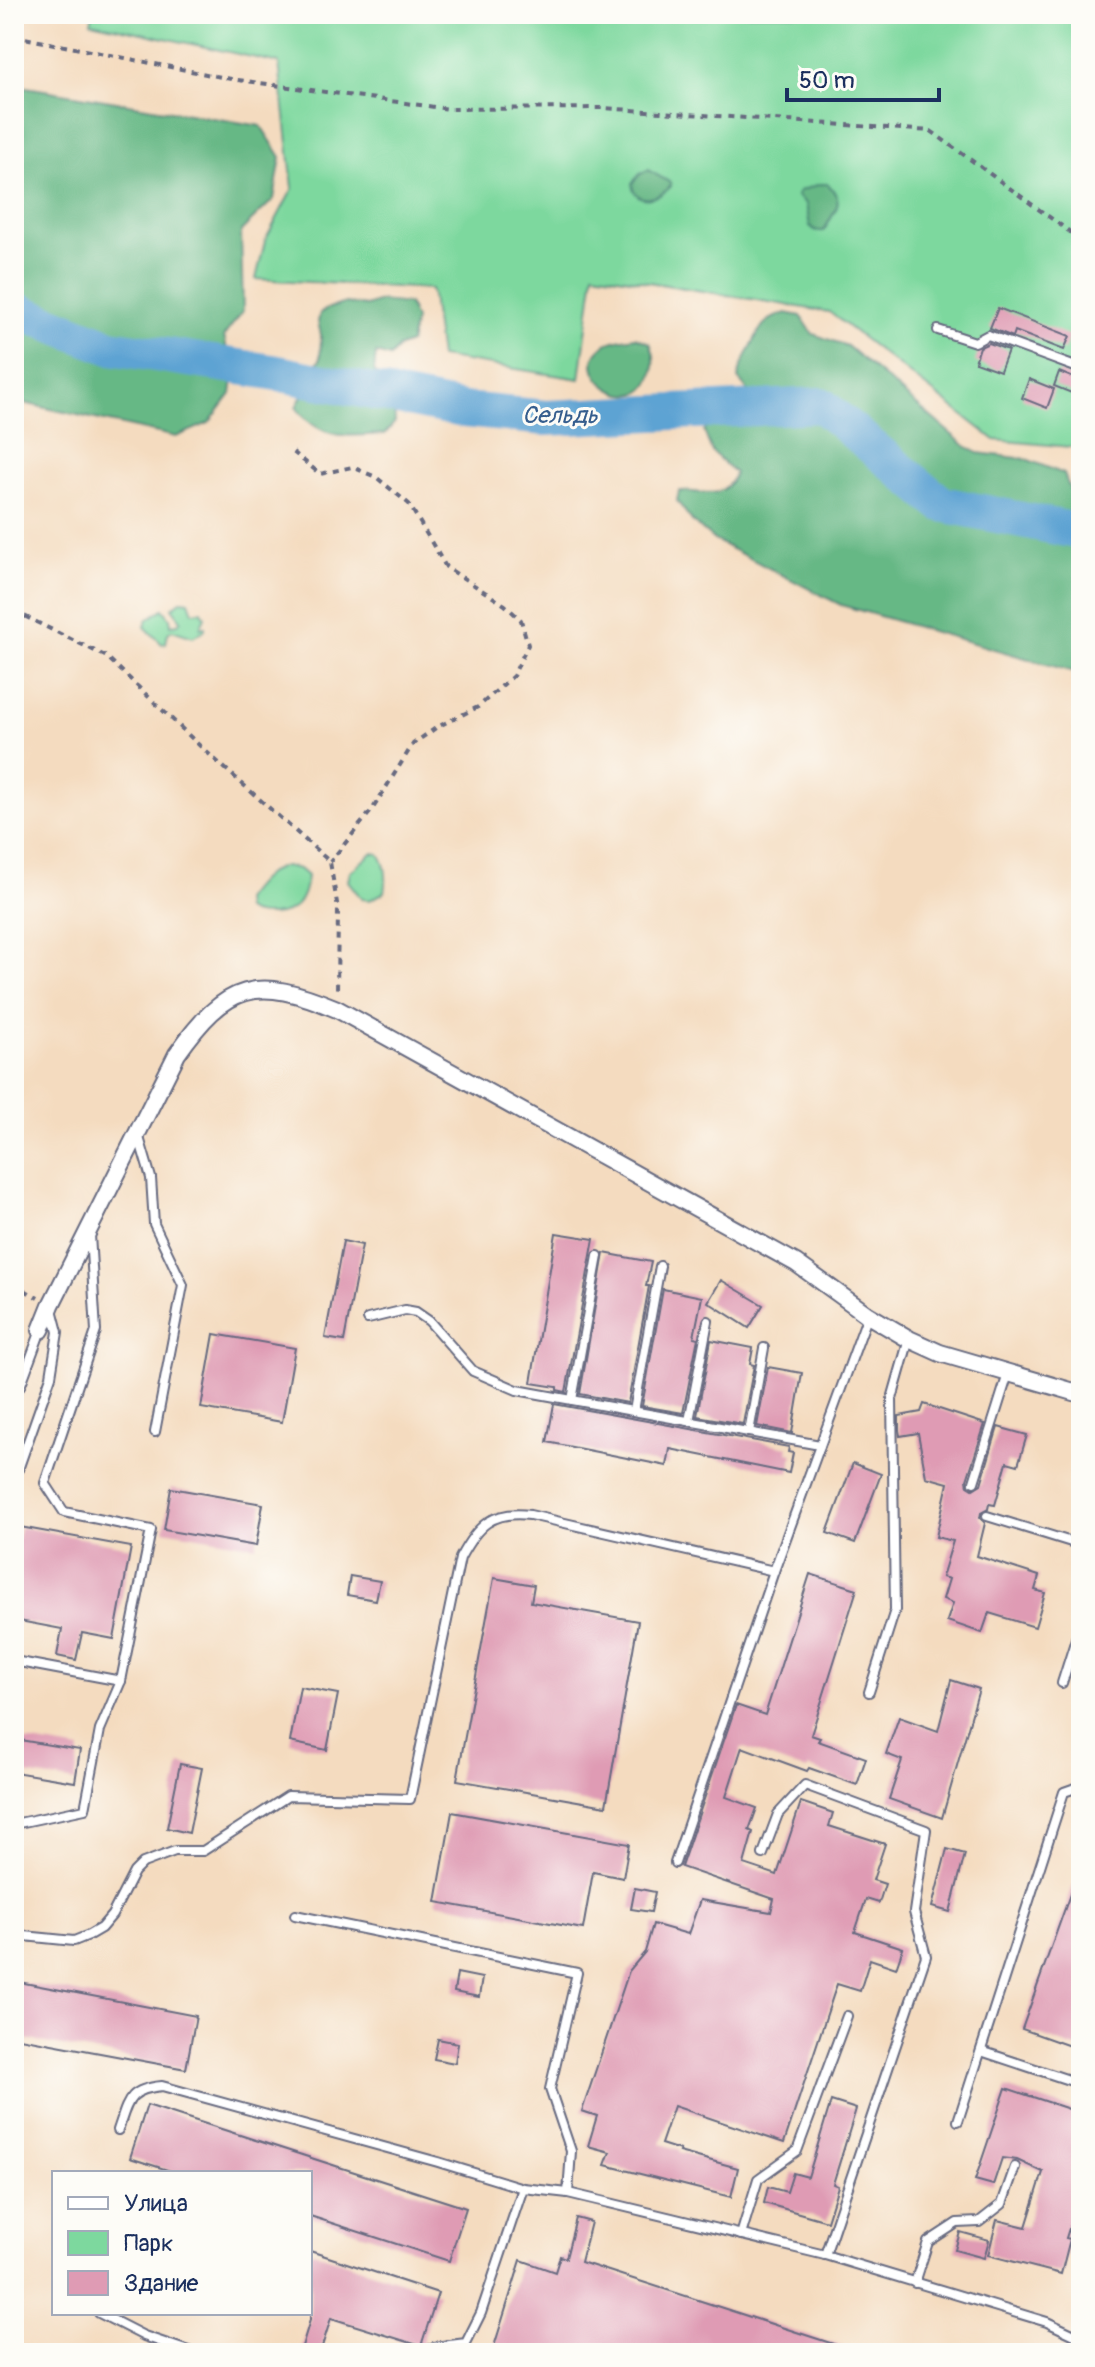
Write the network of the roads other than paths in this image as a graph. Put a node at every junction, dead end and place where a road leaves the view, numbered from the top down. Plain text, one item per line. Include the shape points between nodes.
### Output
1 (938, 330) dead end
2 (1081, 369) edge
3 (137, 1130) junction
4 (90, 1226) junction
5 (598, 1256) dead end
6 (660, 1266) dead end
7 (51, 1305) junction
8 (868, 1315) junction
9 (368, 1319) dead end
10 (708, 1321) dead end
11 (41, 1330) joint
12 (909, 1339) junction
13 (764, 1348) dead end
14 (1008, 1373) junction
15 (1081, 1394) edge
16 (14, 1395) edge
17 (572, 1400) junction
18 (634, 1411) junction
19 (689, 1421) junction
20 (155, 1432) dead end
21 (749, 1432) junction
22 (820, 1445) junction
23 (14, 1481) edge
24 (974, 1482) dead end
25 (987, 1516) dead end
26 (1081, 1545) edge
27 (774, 1571) junction
28 (1081, 1623) edge
29 (14, 1661) edge
30 (121, 1681) junction
31 (1062, 1683) dead end
32 (869, 1692) dead end
33 (1081, 1786) edge
34 (14, 1824) edge
35 (763, 1854) dead end
36 (675, 1863) dead end
37 (295, 1915) dead end
38 (14, 1935) edge
39 (847, 2016) dead end
40 (981, 2051) junction
41 (1081, 2084) edge
42 (958, 2121) dead end
43 (118, 2130) dead end
44 (1015, 2167) dead end
45 (523, 2188) junction
46 (568, 2193) junction
47 (741, 2235) junction
48 (825, 2255) junction
49 (915, 2283) junction
50 (103, 2315) edge
51 (1081, 2338) edge
52 (194, 2353) edge
53 (423, 2353) edge
54 (954, 2353) edge
55 (961, 2353) edge

1 - 2 lane via 975,342 988,335
3 - 4 street
3 - 8 street via 200,1021 242,993 298,992 796,1263
3 - 20 lane via 151,1178 154,1224 183,1285
4 - 7 street
4 - 30 lane via 96,1331 45,1483 64,1512 151,1530
5 - 17 lane
6 - 18 lane
7 - 11 street
7 - 23 lane via 58,1332 51,1376
8 - 12 street
8 - 22 lane
9 - 17 lane via 416,1312 473,1371 517,1390
10 - 19 lane
11 - 16 lane
12 - 14 street
12 - 32 lane via 892,1399 895,1610
13 - 21 lane
14 - 15 street
14 - 24 lane
17 - 18 lane
18 - 19 lane
19 - 21 lane
21 - 22 lane
22 - 27 lane
25 - 26 lane
27 - 36 lane
27 - 38 lane via 508,1512 472,1537 460,1558 410,1799 288,1796 203,1851 175,1851 143,1863 112,1915 89,1935 74,1941
28 - 31 lane
29 - 30 lane
30 - 34 lane via 100,1730 85,1809
33 - 40 lane via 1064,1792
35 - 48 lane via 778,1814 805,1785 926,1830 914,1912 926,1956
37 - 46 lane via 577,1973 550,2089 571,2151
39 - 47 lane via 797,2151 758,2179
40 - 41 lane
40 - 42 lane
43 - 45 lane via 130,2097 143,2088 162,2086
44 - 49 lane via 1002,2204 979,2222 957,2223 928,2242
45 - 46 lane
45 - 53 lane via 466,2343
46 - 47 lane
47 - 48 lane
48 - 49 lane
49 - 51 lane via 1047,2322
50 - 52 lane
54 - 55 lane

